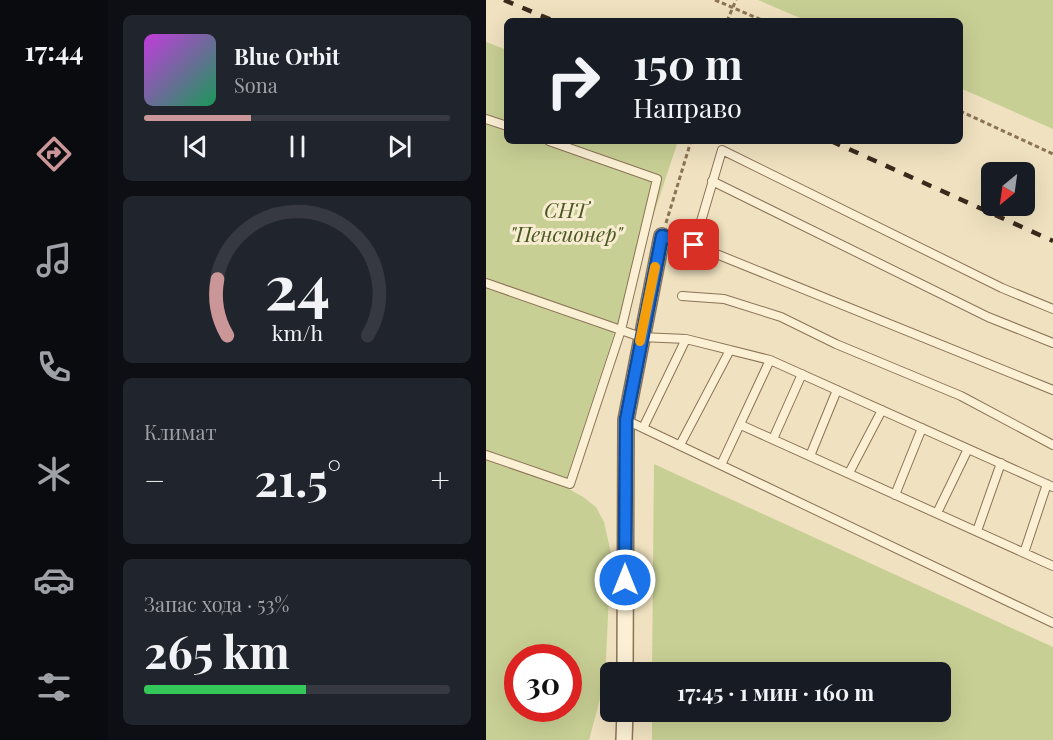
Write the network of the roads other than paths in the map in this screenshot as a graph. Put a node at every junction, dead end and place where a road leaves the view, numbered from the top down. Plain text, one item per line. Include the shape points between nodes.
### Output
1 (486, 119) edge
2 (504, 125) edge
3 (558, 144) edge
4 (712, 181) junction
5 (662, 236) joint
6 (694, 245) junction
7 (486, 283) edge
8 (682, 296) dead end
9 (1053, 309) edge
10 (621, 330) junction
11 (641, 337) junction
12 (686, 339) junction
13 (1053, 344) edge
14 (730, 350) junction
15 (770, 360) junction
16 (802, 374) junction
17 (837, 390) junction
18 (1053, 390) edge
19 (882, 410) junction
20 (626, 420) junction
21 (741, 425) junction
22 (643, 428) junction
23 (922, 428) junction
24 (773, 439) junction
25 (680, 445) junction
26 (1053, 445) edge
27 (968, 449) junction
28 (486, 455) edge
29 (810, 456) junction
30 (1001, 463) junction
31 (721, 465) junction
32 (849, 473) junction
33 (1050, 485) edge
34 (895, 495) junction
35 (937, 513) junction
36 (977, 531) junction
37 (1024, 553) junction
38 (1053, 566) edge
39 (1053, 621) edge
40 (625, 662) edge
41 (625, 722) edge
42 (624, 740) edge

1 - 2 lane
3 - 10 lane via 657,178
4 - 6 lane
4 - 9 lane via 722,150 1002,288
4 - 13 lane via 988,317
5 - 6 lane
5 - 11 street
6 - 18 lane
7 - 10 lane
8 - 26 lane via 724,299 782,317 961,396
10 - 11 lane
10 - 28 lane via 570,484
11 - 12 lane
11 - 20 street
12 - 14 lane
12 - 22 lane
14 - 15 lane
14 - 25 lane
15 - 16 lane
15 - 21 lane
16 - 17 lane
16 - 24 lane
17 - 19 lane
17 - 29 lane
19 - 23 lane
19 - 32 lane
20 - 22 lane
20 - 40 street
21 - 24 lane
21 - 31 lane
22 - 25 lane
23 - 27 lane
23 - 34 lane
24 - 29 lane
25 - 31 lane
27 - 30 lane
27 - 35 lane
29 - 32 lane
30 - 33 lane
30 - 36 lane
31 - 39 lane
32 - 34 lane
33 - 37 lane
34 - 35 lane
35 - 36 lane
36 - 37 lane
37 - 38 lane
41 - 42 street

